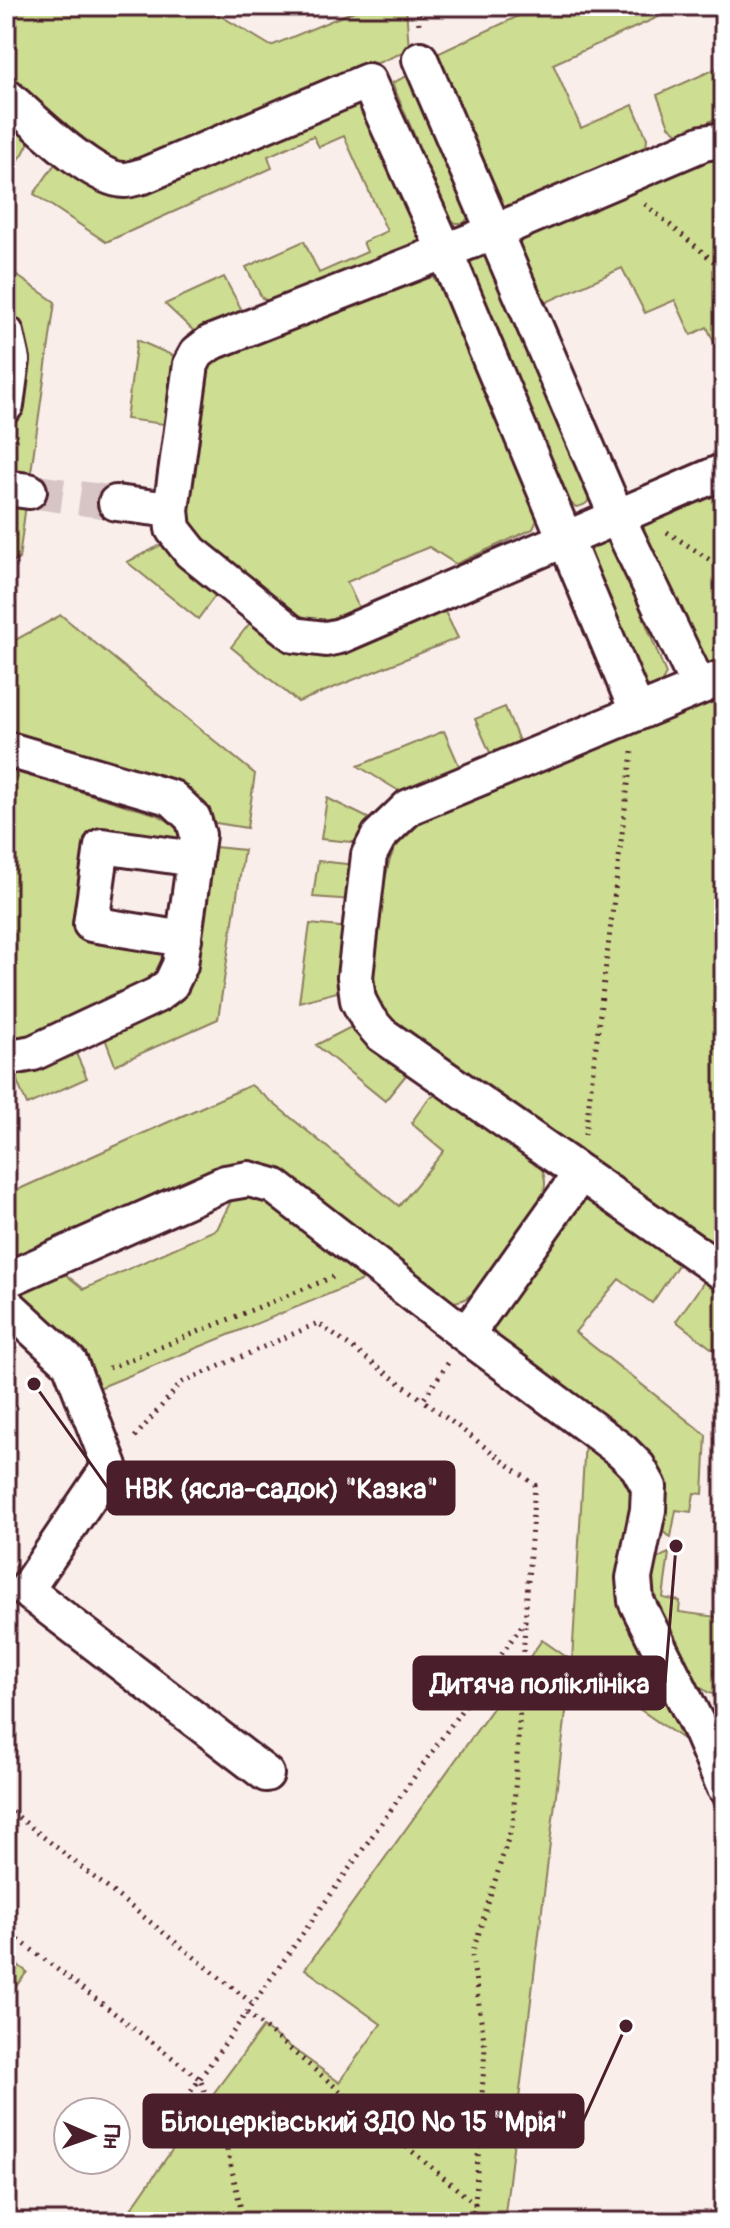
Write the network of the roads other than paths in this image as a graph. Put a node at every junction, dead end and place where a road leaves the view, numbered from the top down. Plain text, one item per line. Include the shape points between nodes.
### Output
1 (420, 59) dead end
2 (6, 96) edge
3 (719, 141) edge
4 (494, 232) junction
5 (445, 251) junction
6 (6, 333) edge
7 (6, 405) edge
8 (724, 471) edge
9 (116, 503) tunnel mouth
10 (171, 510) junction
11 (625, 514) junction
12 (566, 539) junction
13 (712, 682) edge
14 (637, 711) junction
15 (6, 749) edge
16 (195, 859) junction
17 (184, 939) junction
18 (7, 1058) edge
19 (581, 1173) junction
20 (724, 1273) edge
21 (6, 1280) edge
22 (6, 1304) edge
23 (466, 1335) junction
24 (712, 1725) edge
25 (266, 1774) dead end
26 (724, 1786) edge

1 - 4 lane
2 - 5 lane via 89,166 125,180 368,81
3 - 4 lane via 703,143
4 - 5 lane
4 - 11 lane
5 - 10 lane via 210,343 197,353 191,364
5 - 12 lane
6 - 7 lane via 12,360
8 - 11 lane
9 - 10 lane
10 - 12 lane via 173,529 191,552 294,635 311,639 340,636
11 - 12 lane
11 - 13 lane
12 - 14 lane
13 - 14 lane
14 - 19 lane via 409,807 385,829 369,855 355,977 368,1019 381,1034
15 - 16 lane via 172,798 193,818 198,835
16 - 17 lane
16 - 17 lane via 102,846 91,924
17 - 18 lane via 171,984 157,995 33,1053
19 - 20 lane
19 - 23 lane
21 - 23 lane via 225,1183 249,1179 274,1186
22 - 25 lane via 70,1363 110,1466 26,1590
23 - 24 lane via 638,1467 649,1487 634,1578 636,1601
24 - 26 lane

